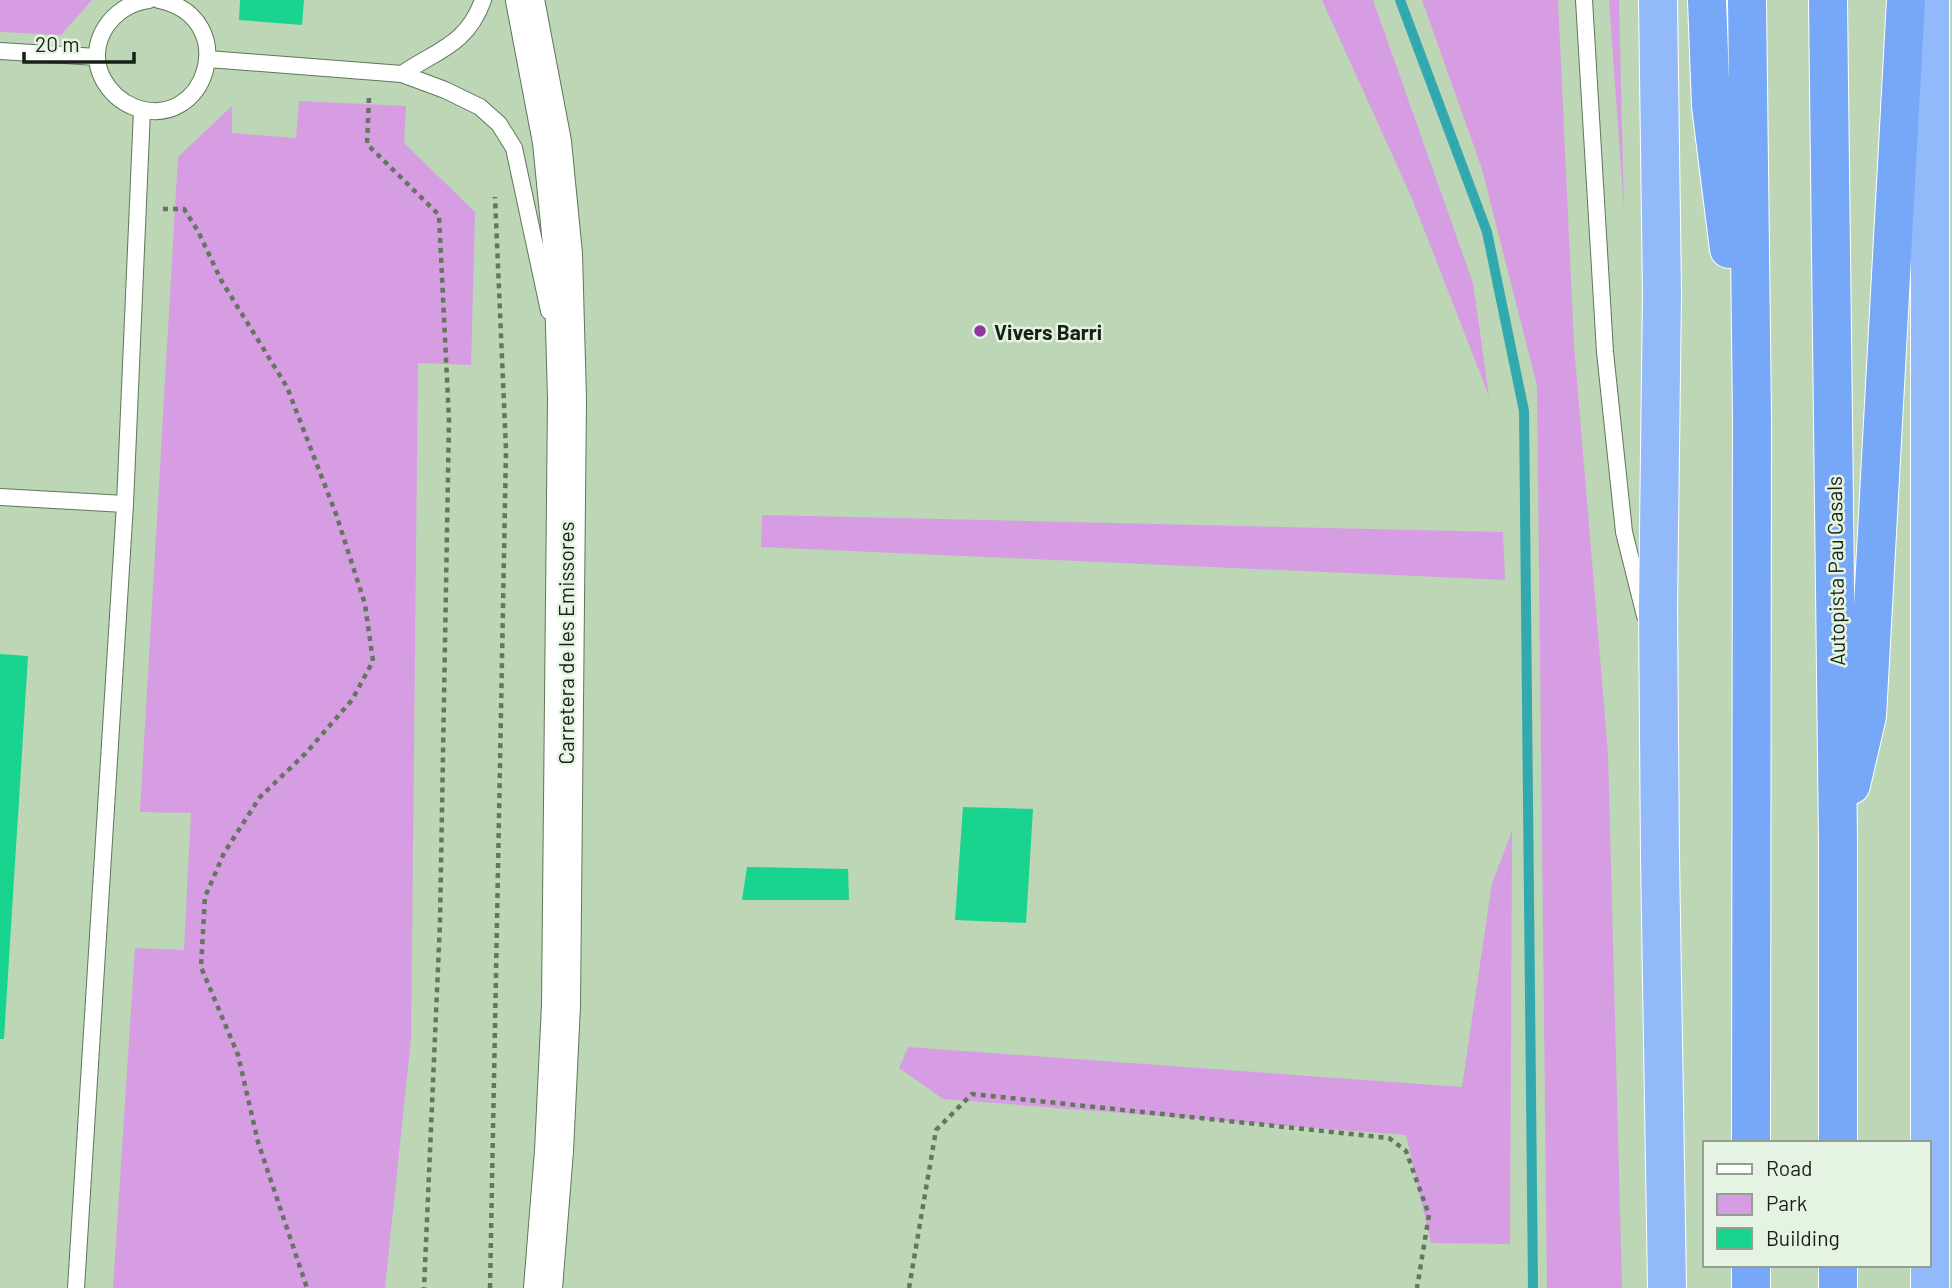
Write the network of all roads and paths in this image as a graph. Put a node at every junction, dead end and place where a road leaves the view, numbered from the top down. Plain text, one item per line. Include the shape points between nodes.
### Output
1 (149, 0) edge
2 (159, 0) edge
3 (483, 0) edge
4 (525, 0) edge
5 (1584, 0) edge
6 (1658, 0) edge
7 (1707, 0) edge
8 (1747, 0) edge
9 (1828, 0) edge
10 (1906, 0) edge
11 (1930, 0) edge
12 (0, 51) edge
13 (97, 57) junction
14 (208, 59) junction
15 (371, 72) junction
16 (402, 74) junction
17 (142, 110) junction
18 (495, 194) dead end
19 (138, 208) junction
20 (567, 399) junction
21 (1752, 418) junction
22 (0, 497) edge
23 (125, 504) junction
24 (1660, 664) junction
25 (1838, 841) junction
26 (1751, 1141) edge
27 (1838, 1141) edge
28 (1930, 1141) edge
29 (1751, 1267) edge
30 (1838, 1267) edge
31 (1930, 1267) edge
32 (76, 1288) edge
33 (307, 1288) edge
34 (424, 1288) edge
35 (490, 1288) edge
36 (543, 1288) edge
37 (909, 1288) edge
38 (1417, 1288) edge
39 (1667, 1288) edge
40 (1751, 1288) edge
41 (1838, 1288) edge
42 (1930, 1288) edge

1 - 13 lane via 122,9 109,22
2 - 14 lane via 173,3 200,25
3 - 16 lane via 470,28 448,48
4 - 20 street, Carretera de les Emissores via 552,142 563,254
5 - 24 lane via 1605,352 1624,533
6 - 24 highway
7 - 21 highway via 1711,106
8 - 21 highway
9 - 25 highway, Autopista Pau Casals
10 - 25 highway via 1867,716
11 - 28 highway
12 - 13 lane
13 - 17 lane via 110,91
14 - 15 lane
14 - 17 lane via 204,78 179,105 161,111
15 - 16 lane
15 - 34 path via 367,144 439,215 448,407 439,922
16 - 20 lane via 480,107 499,124 514,148
17 - 19 lane
18 - 35 path via 506,450
19 - 23 lane
19 - 33 path via 184,209 198,231 221,280 287,387 365,604 373,661 363,680 313,745 260,797 224,853 205,897 201,967 237,1055 258,1142
20 - 36 street, Carretera de les Emissores via 561,1005
21 - 26 highway
22 - 23 lane
23 - 32 lane
24 - 39 highway
25 - 27 highway, Autopista Pau Casals
29 - 40 highway
30 - 41 highway
31 - 42 highway
37 - 38 path via 936,1130 972,1094 1389,1138 1406,1151 1429,1215

